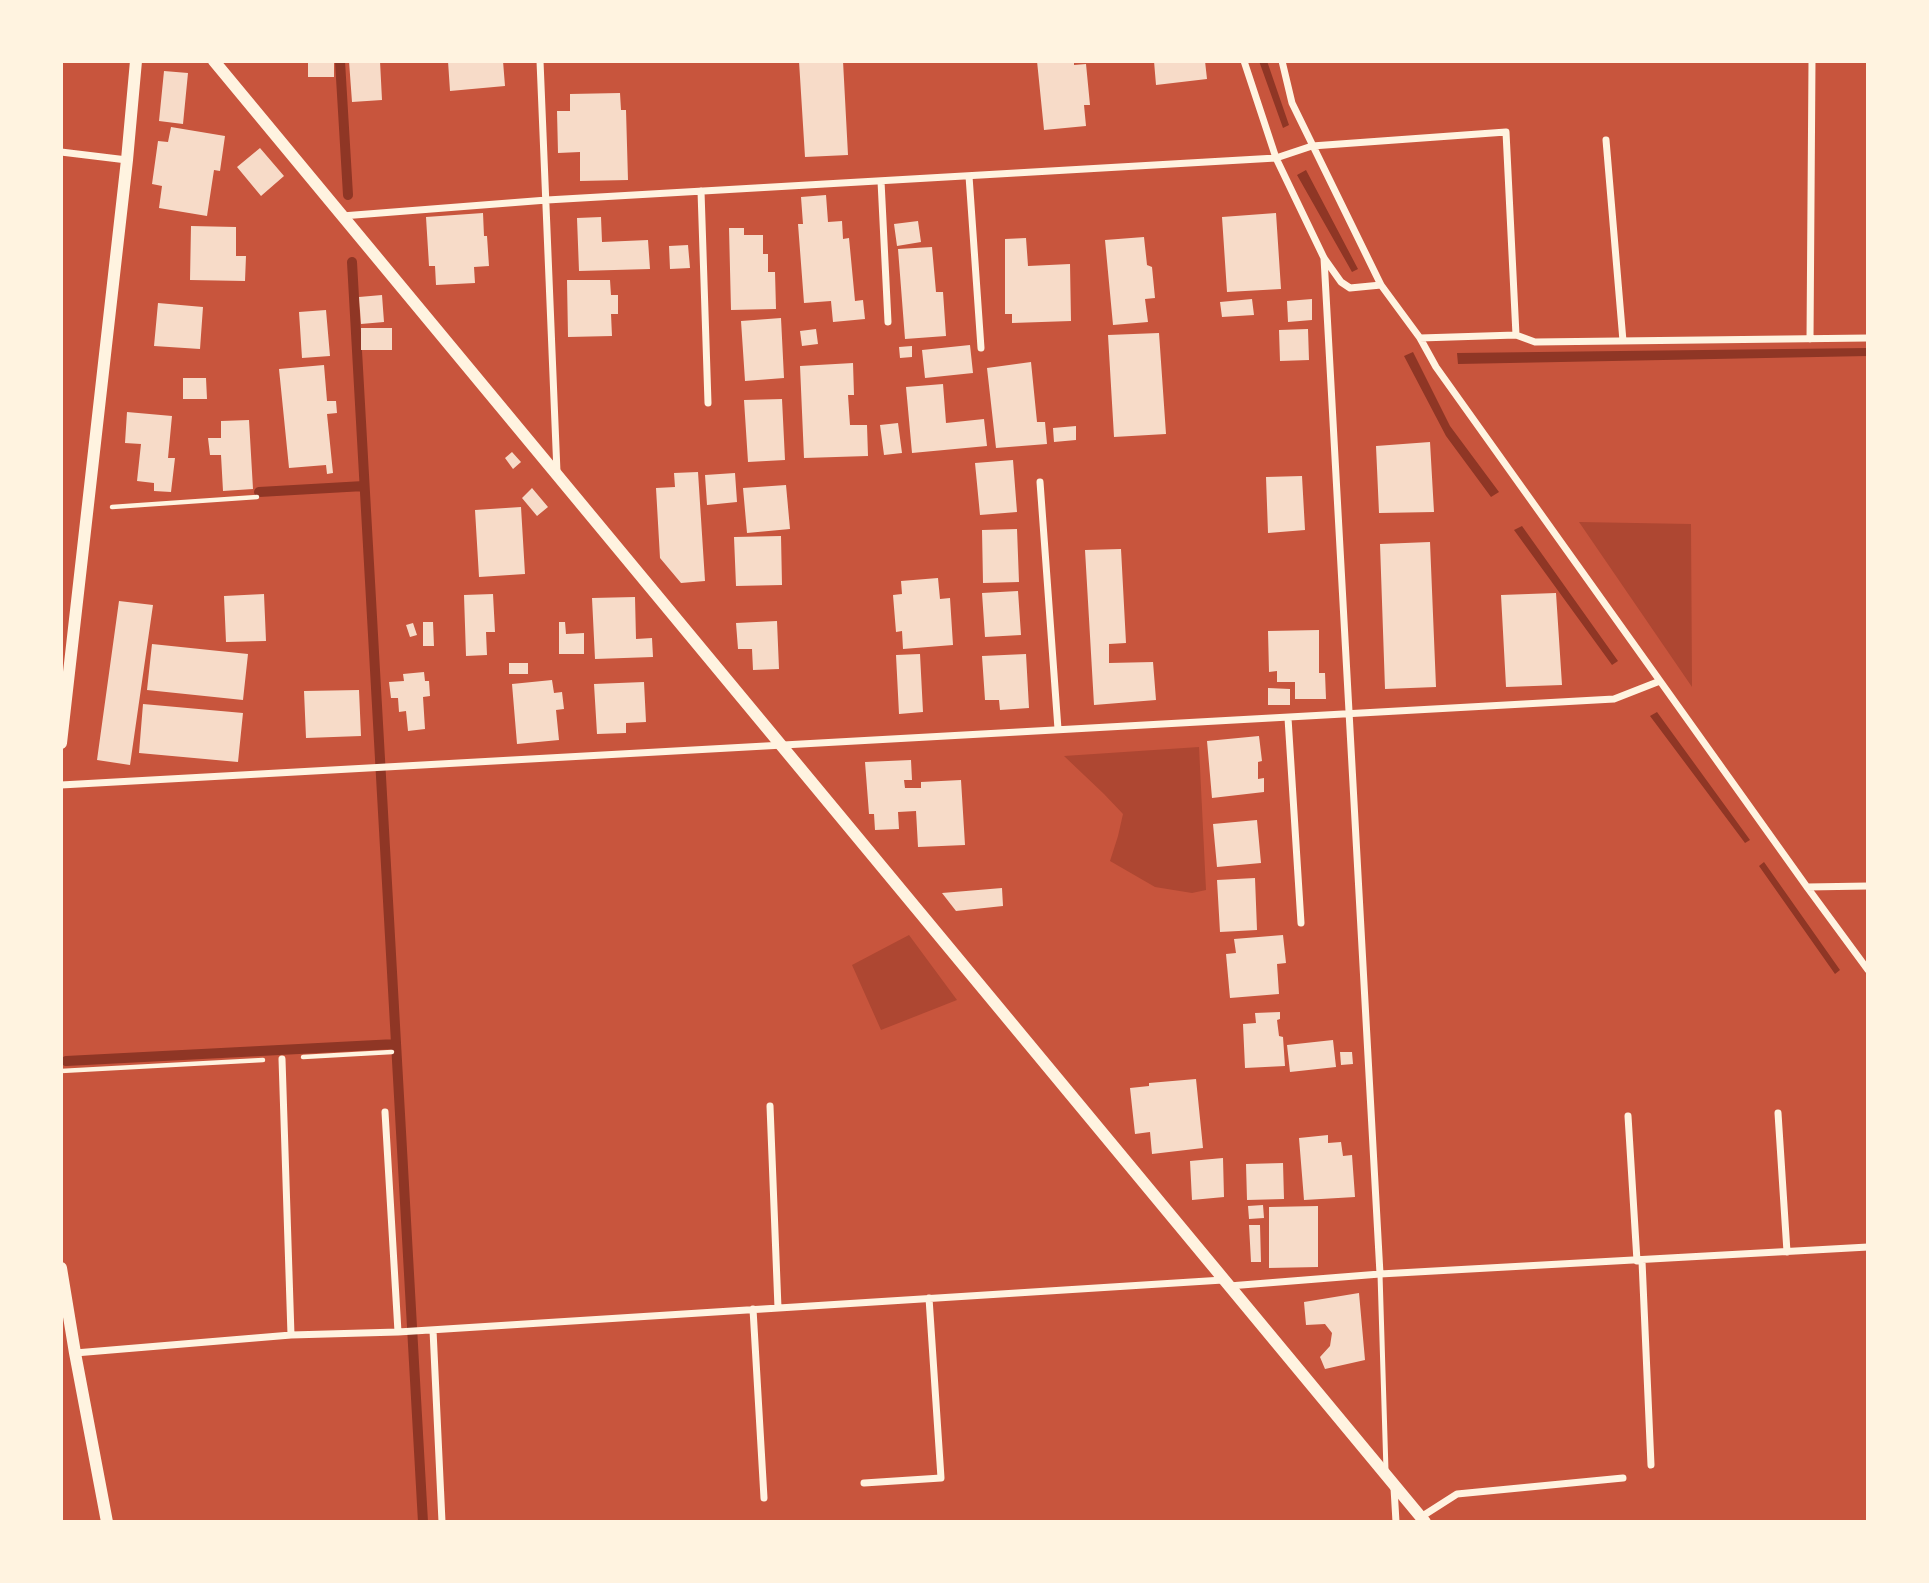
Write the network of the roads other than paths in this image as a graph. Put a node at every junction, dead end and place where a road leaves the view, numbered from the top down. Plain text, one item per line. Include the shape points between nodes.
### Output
1 (136, 61) edge
2 (214, 61) edge
3 (540, 61) edge
4 (1244, 61) edge
5 (1282, 61) edge
6 (1812, 61) edge
7 (1606, 140) dead end
8 (1312, 146) junction
9 (61, 152) edge
10 (1276, 158) junction
11 (127, 160) junction
12 (969, 176) junction
13 (881, 181) junction
14 (701, 191) junction
15 (547, 200) junction
16 (341, 216) junction
17 (1324, 258) junction
18 (1381, 285) junction
19 (888, 322) dead end
20 (1516, 335) junction
21 (1420, 338) junction
22 (1868, 338) edge
23 (1810, 339) junction
24 (1623, 341) junction
25 (981, 348) dead end
26 (708, 403) dead end
27 (557, 476) junction
28 (1040, 482) dead end
29 (1660, 681) junction
30 (1348, 714) junction
31 (1288, 718) junction
32 (1058, 729) junction
33 (61, 743) edge
34 (778, 744) junction
35 (61, 785) edge
36 (1868, 886) edge
37 (1807, 887) junction
38 (1301, 923) dead end
39 (1868, 970) edge
40 (282, 1059) road end
41 (770, 1106) dead end
42 (385, 1112) dead end
43 (1778, 1113) dead end
44 (1628, 1116) dead end
45 (1868, 1247) edge
46 (1787, 1252) junction
47 (1640, 1261) junction
48 (61, 1268) edge
49 (1380, 1274) junction
50 (1226, 1283) junction
51 (929, 1298) junction
52 (778, 1308) junction
53 (753, 1309) junction
54 (433, 1330) junction
55 (398, 1332) junction
56 (291, 1335) junction
57 (75, 1353) junction
58 (1651, 1465) dead end
59 (1623, 1478) dead end
60 (1390, 1479) junction
61 (864, 1483) dead end
62 (764, 1498) dead end
63 (1423, 1520) edge
64 (107, 1522) edge
65 (442, 1522) edge
66 (1396, 1522) edge

1 - 11 street
2 - 16 street
3 - 15 street
4 - 10 street
5 - 8 street via 1292,103
6 - 23 street
7 - 24 street
8 - 10 street
8 - 18 street
8 - 20 street via 1506,132
9 - 11 street
10 - 12 street
10 - 17 street
11 - 33 street
12 - 13 street
12 - 25 street
13 - 14 street
13 - 19 street
14 - 15 street
14 - 26 street
15 - 16 street
15 - 27 street
16 - 27 street
17 - 18 street via 1350,288
17 - 30 street
18 - 21 street
20 - 21 street
20 - 24 street via 1535,342
21 - 29 street via 1436,367
22 - 23 street
23 - 24 street
27 - 34 street
28 - 32 street
29 - 30 street via 1614,699
29 - 37 street
30 - 31 street
30 - 49 street
31 - 32 street
31 - 38 street
32 - 34 street
34 - 35 street
34 - 50 street
36 - 37 street
37 - 39 street
40 - 56 street
41 - 52 street
42 - 55 street
43 - 46 street
44 - 47 street
45 - 46 street
46 - 47 street
47 - 49 street
47 - 58 street
48 - 57 street
49 - 50 street
49 - 60 lane
50 - 51 street
50 - 60 street
51 - 52 street
51 - 61 street via 942,1478
52 - 53 street
53 - 54 street
53 - 62 street
54 - 55 street
54 - 65 street
55 - 56 street
56 - 57 street
57 - 64 street
59 - 63 street via 1457,1494
60 - 63 street
60 - 66 street

